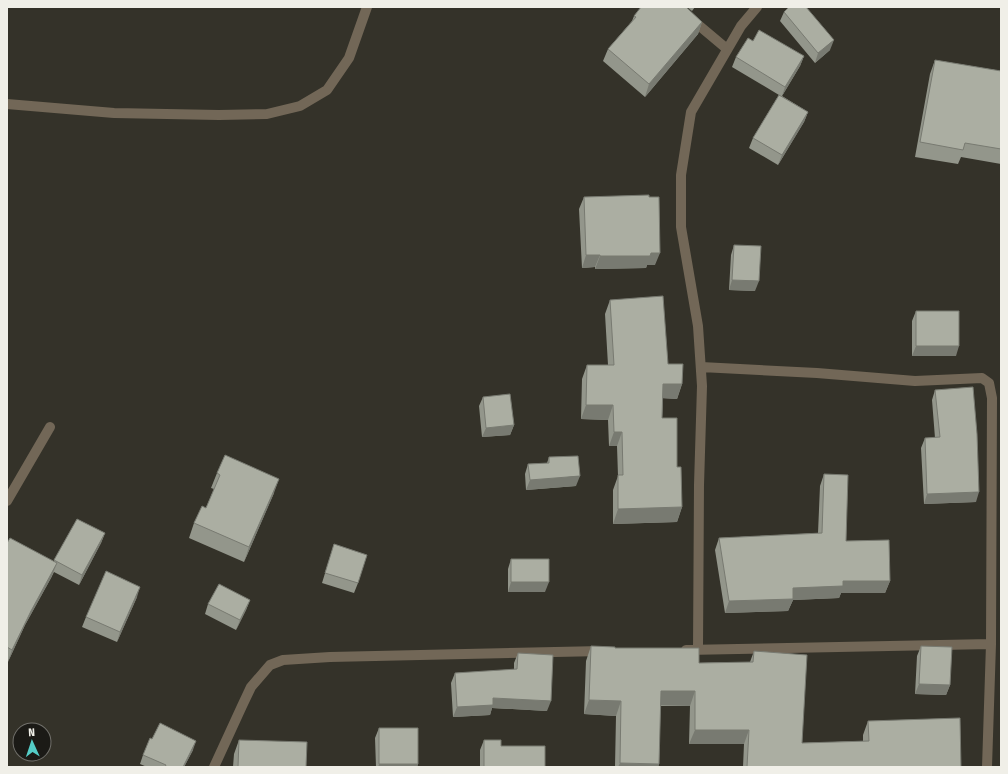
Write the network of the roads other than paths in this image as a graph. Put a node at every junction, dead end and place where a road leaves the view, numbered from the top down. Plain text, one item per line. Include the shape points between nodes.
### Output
1 (367, 7) edge
2 (677, 7) edge
3 (757, 7) edge
4 (727, 49) junction
5 (7, 104) edge
6 (701, 367) junction
7 (50, 427) dead end
8 (7, 501) edge
9 (991, 644) junction
10 (698, 649) junction
11 (675, 650) edge
12 (613, 651) edge
13 (214, 767) edge
14 (987, 767) edge

1 - 5 street via 349,58 327,90 300,106 267,114 219,115 114,113
2 - 4 street
3 - 4 street
4 - 6 street via 691,112 681,175 681,227 698,326
6 - 9 street via 915,381 982,378 989,383 992,398
6 - 10 street
7 - 8 street
9 - 10 street
9 - 14 street
10 - 11 street
12 - 13 street via 283,660 270,665 251,688

